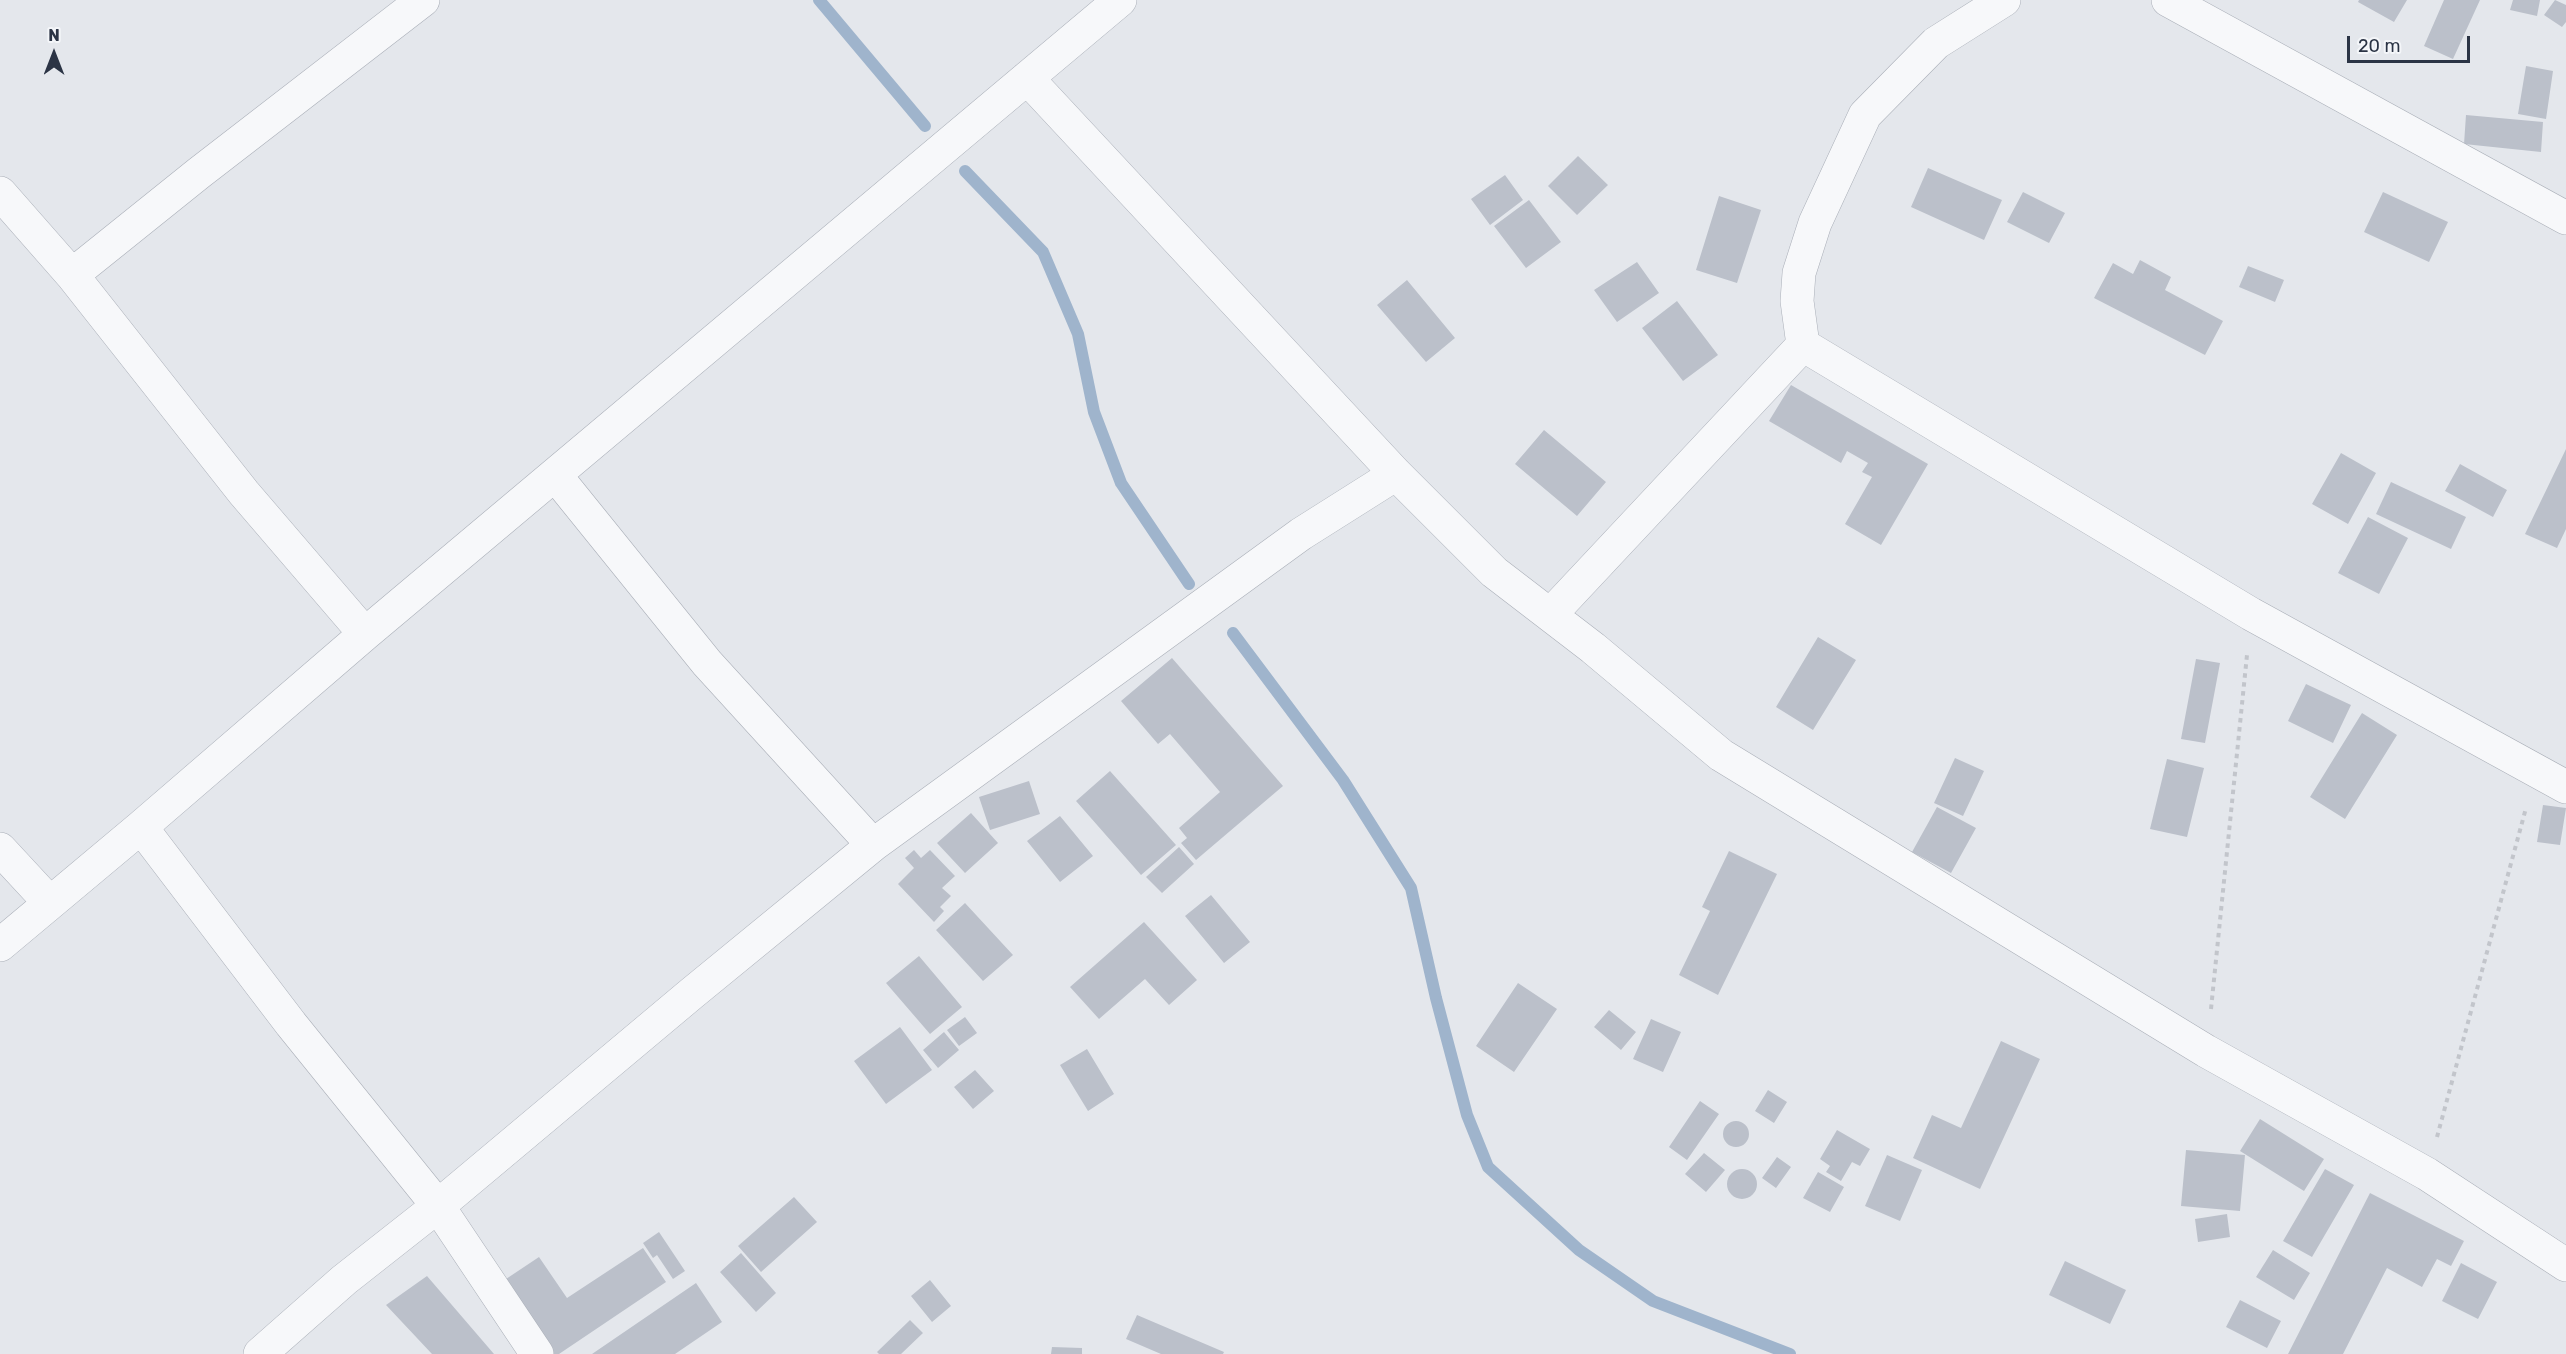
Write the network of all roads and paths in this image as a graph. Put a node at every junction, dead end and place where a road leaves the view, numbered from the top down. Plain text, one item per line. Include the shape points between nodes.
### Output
1 (423, 0) edge
2 (1120, 0) edge
3 (2004, 0) edge
4 (2168, 0) edge
5 (1027, 78) junction
6 (0, 194) edge
7 (2566, 218) edge
8 (72, 274) junction
9 (1803, 345) junction
10 (1396, 474) junction
11 (556, 476) junction
12 (2251, 614) junction
13 (1550, 615) junction
14 (365, 634) junction
15 (2536, 770) junction
16 (2566, 787) edge
17 (141, 827) junction
18 (873, 845) junction
19 (0, 849) edge
20 (50, 903) junction
21 (0, 945) edge
22 (2206, 1051) junction
23 (2427, 1174) junction
24 (438, 1206) junction
25 (2566, 1265) edge
26 (260, 1354) edge
27 (537, 1354) edge

1 - 8 street
2 - 5 street
3 - 9 street via 1936,43 1865,115 1815,223 1799,273 1797,301
4 - 7 street
5 - 10 street
5 - 11 street
6 - 8 street
8 - 14 street via 244,493
9 - 12 street
9 - 13 street
10 - 13 street via 1494,572
10 - 18 street via 1301,534
11 - 14 street
11 - 18 street via 707,663
12 - 15 street
12 - 22 path
13 - 22 street via 1721,755
14 - 17 street
15 - 16 street
15 - 23 path
17 - 20 street
17 - 24 street
18 - 24 street
19 - 20 street
20 - 21 street
22 - 23 street
23 - 25 street
24 - 26 street via 344,1280
24 - 27 street

